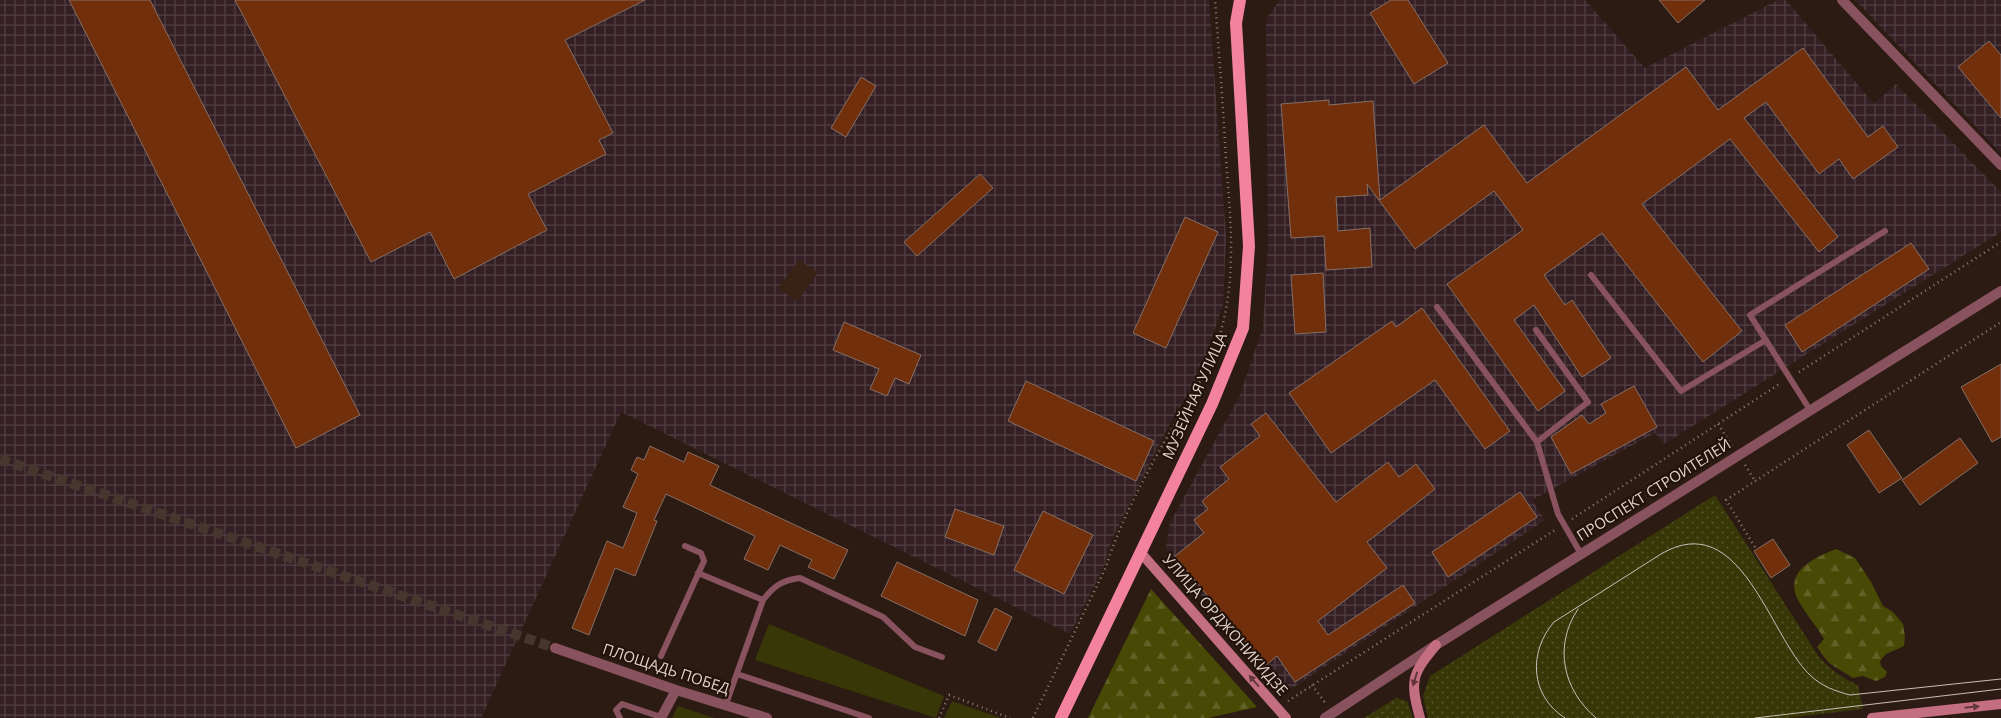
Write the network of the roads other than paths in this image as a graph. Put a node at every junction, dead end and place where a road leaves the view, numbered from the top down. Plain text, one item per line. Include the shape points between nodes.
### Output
1 (1240, 0) edge
2 (1842, 0) edge
3 (2001, 165) edge
4 (1885, 231) dead end
5 (1591, 274) dead end
6 (2001, 291) edge
7 (1437, 307) dead end
8 (1536, 330) dead end
9 (1766, 340) junction
10 (1810, 410) junction
11 (1536, 442) junction
12 (685, 546) dead end
13 (1141, 553) junction
14 (1582, 554) junction
15 (698, 573) junction
16 (763, 600) junction
17 (1436, 645) junction
18 (555, 648) tunnel mouth
19 (662, 656) dead end
20 (942, 657) dead end
21 (736, 674) junction
22 (676, 690) junction
23 (726, 704) junction
24 (2001, 704) edge
25 (620, 718) edge
26 (661, 718) edge
27 (767, 718) edge
28 (869, 718) edge
29 (1061, 718) edge
30 (1286, 718) edge
31 (1325, 718) edge
32 (1420, 718) edge
33 (1872, 718) edge

1 - 13 main road, МУЗЕЙНАЯ УЛИЦА via 1236,23 1249,246 1243,328 1212,404
2 - 3 street
4 - 9 lane via 1750,316
5 - 9 lane via 1682,391
6 - 10 street, ПРОСПЕКТ СТРОИТЕЛЕЙ
7 - 11 lane
8 - 11 lane via 1588,402
9 - 10 lane
10 - 14 street, ПРОСПЕКТ СТРОИТЕЛЕЙ
11 - 14 lane via 1563,525
12 - 15 lane via 703,557
13 - 29 main road, МУЗЕЙНАЯ УЛИЦА
30 -> 13 main road, УЛИЦА ОРДЖОНИКИДЗЕ
14 - 17 street, ПРОСПЕКТ СТРОИТЕЛЕЙ
15 - 16 lane
15 - 19 lane
16 - 20 lane via 778,584 800,578 883,617 915,647
16 - 21 lane
17 - 31 street, ПРОСПЕКТ СТРОИТЕЛЕЙ
17 -> 32 main road via 1426,657 1412,689
18 - 22 street, ПЛОЩАДЬ ПОБЕД
21 - 23 lane
21 - 28 lane
22 - 23 street, ПЛОЩАДЬ ПОБЕД
22 - 26 street
23 - 27 street, ПЛОЩАДЬ ПОБЕД
33 -> 24 main road
25 - 26 lane via 616,710 622,704

